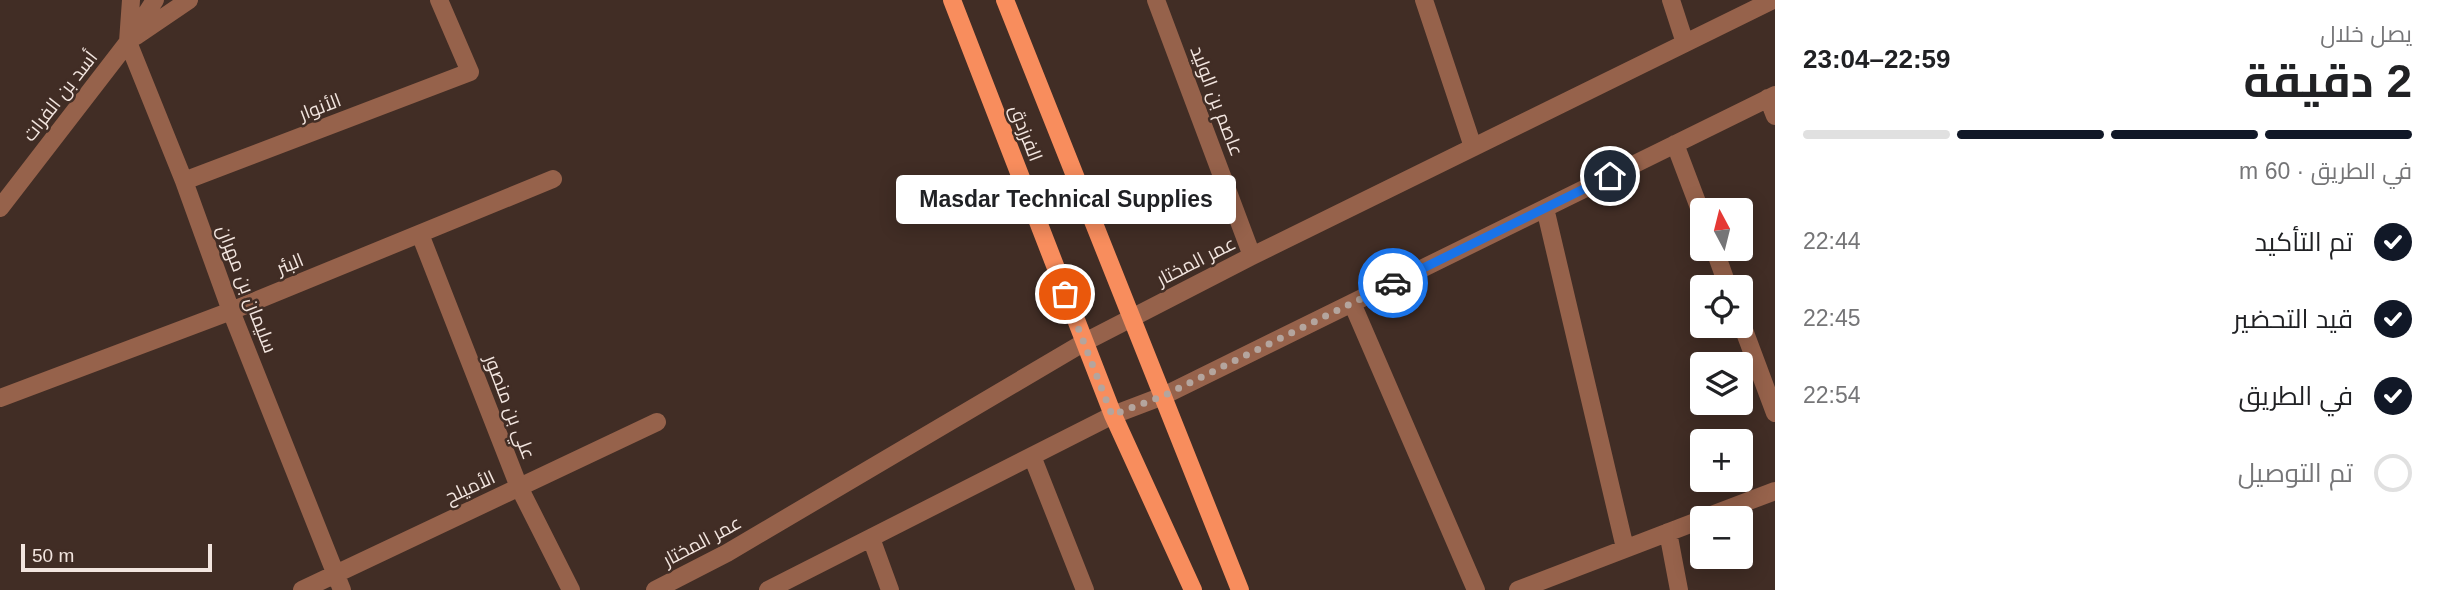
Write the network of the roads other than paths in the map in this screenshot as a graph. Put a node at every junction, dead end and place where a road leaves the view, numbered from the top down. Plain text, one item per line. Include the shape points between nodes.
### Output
1 (131, 0) edge
2 (155, 0) edge
3 (189, 0) edge
4 (439, 0) edge
5 (952, 0) edge
6 (1005, 0) edge
7 (1156, 0) edge
8 (1423, 0) edge
9 (1671, 0) edge
10 (1773, 0) edge
11 (128, 42) junction
12 (1685, 43) junction
13 (1772, 97) edge
14 (1775, 116) edge
15 (1675, 144) junction
16 (1472, 147) junction
17 (553, 179) dead end
18 (184, 181) junction
19 (1695, 198) edge
20 (0, 208) edge
21 (1545, 208) junction
22 (420, 234) junction
23 (1252, 256) junction
24 (1352, 303) junction
25 (231, 310) junction
26 (1133, 317) junction
27 (1747, 338) edge
28 (1083, 343) junction
29 (1163, 396) junction
30 (0, 398) edge
31 (1775, 413) edge
32 (1112, 415) junction
33 (657, 422) dead end
34 (1032, 456) junction
35 (519, 487) junction
36 (1775, 491) edge
37 (1736, 506) edge
38 (1690, 523) edge
39 (1668, 532) junction
40 (871, 538) junction
41 (1625, 548) junction
42 (338, 582) edge
43 (302, 590) edge
44 (572, 590) edge
45 (654, 590) edge
46 (768, 590) edge
47 (890, 590) edge
48 (1085, 590) edge
49 (1193, 590) edge
50 (1240, 590) edge
51 (1476, 590) edge
52 (1518, 590) edge
53 (1679, 590) edge

1 - 11 street, سليمان بن مهران
2 - 11 street, أسد بن الفرات
3 - 11 street, أسد بن الفرات
4 - 18 street, الأنوار via 470,72
5 - 28 main road, الفرزدق
6 - 26 main road, الفرزدق
7 - 23 street, عاصم بن الوليد
8 - 16 street
9 - 12 street
10 - 12 street, عمر المختار
11 - 18 street, سليمان بن مهران
11 - 20 street, أسد بن الفرات
12 - 16 street, عمر المختار
13 - 14 street
13 - 15 street
15 - 19 street
15 - 21 street
16 - 23 street, عمر المختار
17 - 22 street, البئر
18 - 25 street, سليمان بن مهران
21 - 24 street
21 - 41 street
22 - 25 street, البئر
22 - 35 street, علي بن منصور
23 - 26 street, عمر المختار
24 - 29 street
24 - 51 street
25 - 30 street, البئر
25 - 42 street, سليمان بن مهران
26 - 28 street, عمر المختار
26 - 29 main road, الفرزدق
27 - 31 street
28 - 32 main road, الفرزدق
28 - 45 street, عمر المختار via 727,553
29 - 32 street
29 - 50 main road, الفرزدق
32 - 34 street
32 - 49 main road, الفرزدق
33 - 35 street, الأميلح
34 - 40 street
34 - 48 street
35 - 42 street, الأميلح
35 - 44 street, علي بن منصور
36 - 37 street
38 - 39 street
39 - 41 street
39 - 53 street
40 - 46 street
40 - 47 street
41 - 52 street
42 - 43 street, الأميلح

